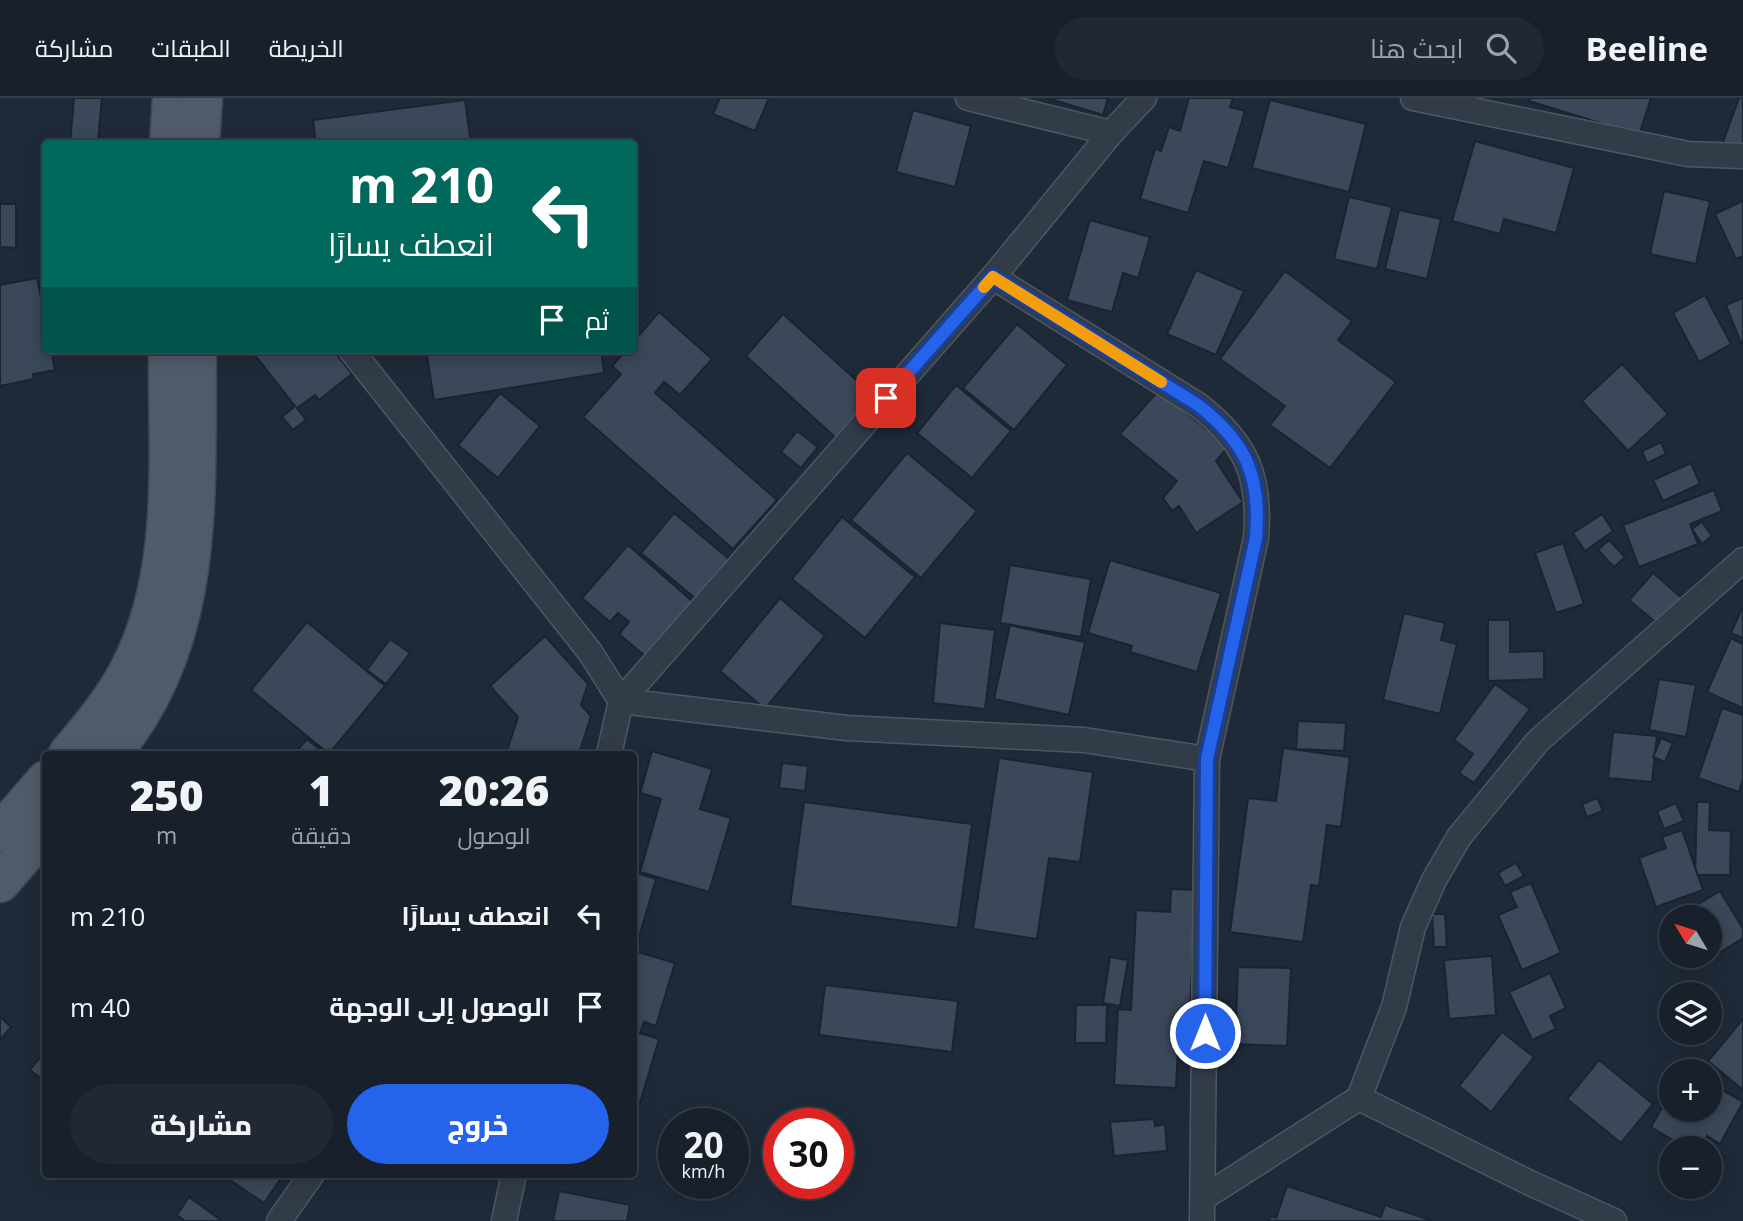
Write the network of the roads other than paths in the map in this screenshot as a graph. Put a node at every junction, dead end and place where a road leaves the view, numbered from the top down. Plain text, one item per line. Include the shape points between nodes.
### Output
1 (172, 98) edge
2 (203, 98) edge
3 (968, 98) edge
4 (1144, 98) edge
5 (1413, 98) edge
6 (1111, 133) junction
7 (169, 140) edge
8 (200, 140) edge
9 (1743, 156) edge
10 (993, 277) junction
11 (168, 354) edge
12 (197, 354) edge
13 (354, 354) edge
14 (1743, 560) edge
15 (621, 701) junction
16 (110, 739) edge
17 (76, 751) edge
18 (610, 751) edge
19 (1207, 759) junction
20 (42, 785) edge
21 (0, 833) edge
22 (42, 835) edge
23 (0, 883) edge
24 (1359, 1098) junction
25 (309, 1178) edge
26 (512, 1178) edge
27 (1203, 1209) edge
28 (279, 1221) edge
29 (505, 1221) edge
30 (1614, 1221) edge

1 - 7 main road
2 - 8 main road
3 - 6 street
4 - 6 street
5 - 9 street via 1688,154
6 - 10 street
10 - 15 street
10 - 19 street via 1223,424 1254,477 1259,508 1256,538
11 - 16 main road via 167,526 159,586 128,671
12 - 16 main road via 195,533 187,595 164,666
13 - 15 street via 590,652
14 - 24 street via 1538,741 1459,837 1413,927 1394,1007
15 - 18 street
15 - 19 street via 848,728 1084,740
16 - 17 main road
19 - 27 street
20 - 21 main road
22 - 23 main road
24 - 27 street
24 - 30 street
25 - 28 street
26 - 29 street

